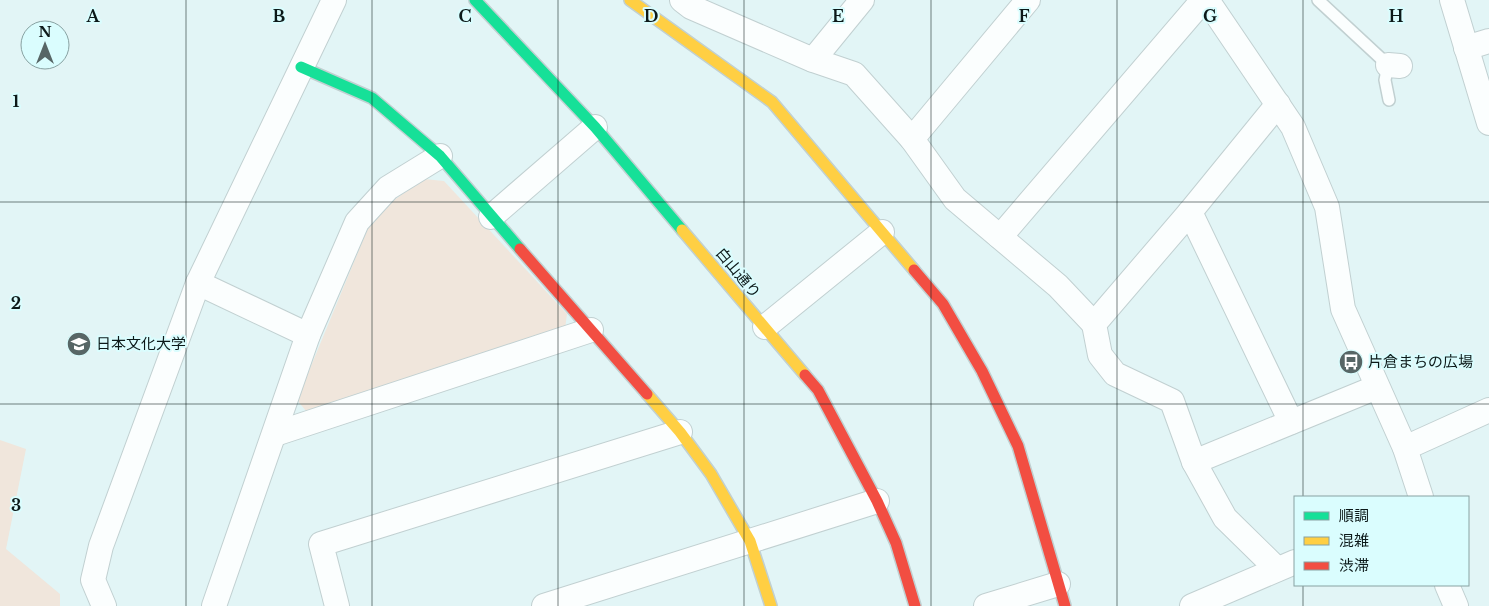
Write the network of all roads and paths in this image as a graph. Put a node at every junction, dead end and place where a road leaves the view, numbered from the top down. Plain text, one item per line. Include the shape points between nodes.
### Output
1 (334, 0) edge
2 (475, 0) edge
3 (630, 0) edge
4 (862, 0) edge
5 (1028, 0) edge
6 (1203, 0) edge
7 (1207, 0) edge
8 (1318, 0) edge
9 (1452, 0) edge
10 (690, 2) edge
11 (1489, 41) edge
12 (1466, 48) junction
13 (813, 60) junction
14 (302, 67) junction
15 (1390, 100) dead end
16 (1278, 104) junction
17 (1489, 123) edge
18 (594, 127) junction
19 (912, 139) junction
20 (440, 156) junction
21 (1190, 212) junction
22 (491, 217) junction
23 (882, 232) junction
24 (1000, 237) junction
25 (198, 283) junction
26 (1094, 324) junction
27 (765, 327) junction
28 (590, 330) junction
29 (308, 335) junction
30 (1377, 387) junction
31 (1489, 410) edge
32 (1291, 422) junction
33 (680, 432) junction
34 (275, 434) junction
35 (1405, 448) junction
36 (1194, 462) junction
37 (1420, 496) edge
38 (877, 501) junction
39 (750, 541) junction
40 (1286, 566) edge
41 (1447, 586) edge
42 (1062, 595) edge
43 (104, 606) edge
44 (214, 606) edge
45 (336, 606) edge
46 (544, 606) edge
47 (771, 606) edge
48 (915, 606) edge
49 (986, 606) edge
50 (1192, 606) edge
51 (1456, 606) edge

1 - 14 street
2 - 18 street, 白山通り
3 - 23 street via 772,102
4 - 13 street
5 - 19 street
6 - 24 street
7 - 16 street
8 - 15 lane via 1394,66 1385,80
9 - 12 street
10 - 13 street
11 - 12 street
12 - 17 street
13 - 19 street via 854,74
14 - 20 street via 372,98
14 - 25 street
16 - 21 street
16 - 30 street via 1292,127 1327,207 1343,309
18 - 22 street
18 - 27 street, 白山通り
19 - 24 street via 955,199
20 - 22 street
20 - 29 street via 388,188 356,222
21 - 26 street
21 - 32 street
22 - 28 street
23 - 27 street
23 - 42 street via 943,304 982,370 1018,446
24 - 26 street via 1058,286
25 - 29 street
25 - 43 street via 101,546 93,580
26 - 36 street via 1100,355 1115,374 1172,401
27 - 38 street, 白山通り via 818,390
28 - 33 street
28 - 34 street
29 - 34 street
30 - 32 street
30 - 35 street
31 - 35 street
32 - 36 street
33 - 39 street via 711,474
33 - 45 street via 321,544
34 - 44 street
35 - 37 street
36 - 40 street via 1225,518
38 - 39 street
38 - 48 street, 白山通り via 896,543
39 - 46 street
39 - 47 street
40 - 50 street
41 - 51 street
42 - 49 street

